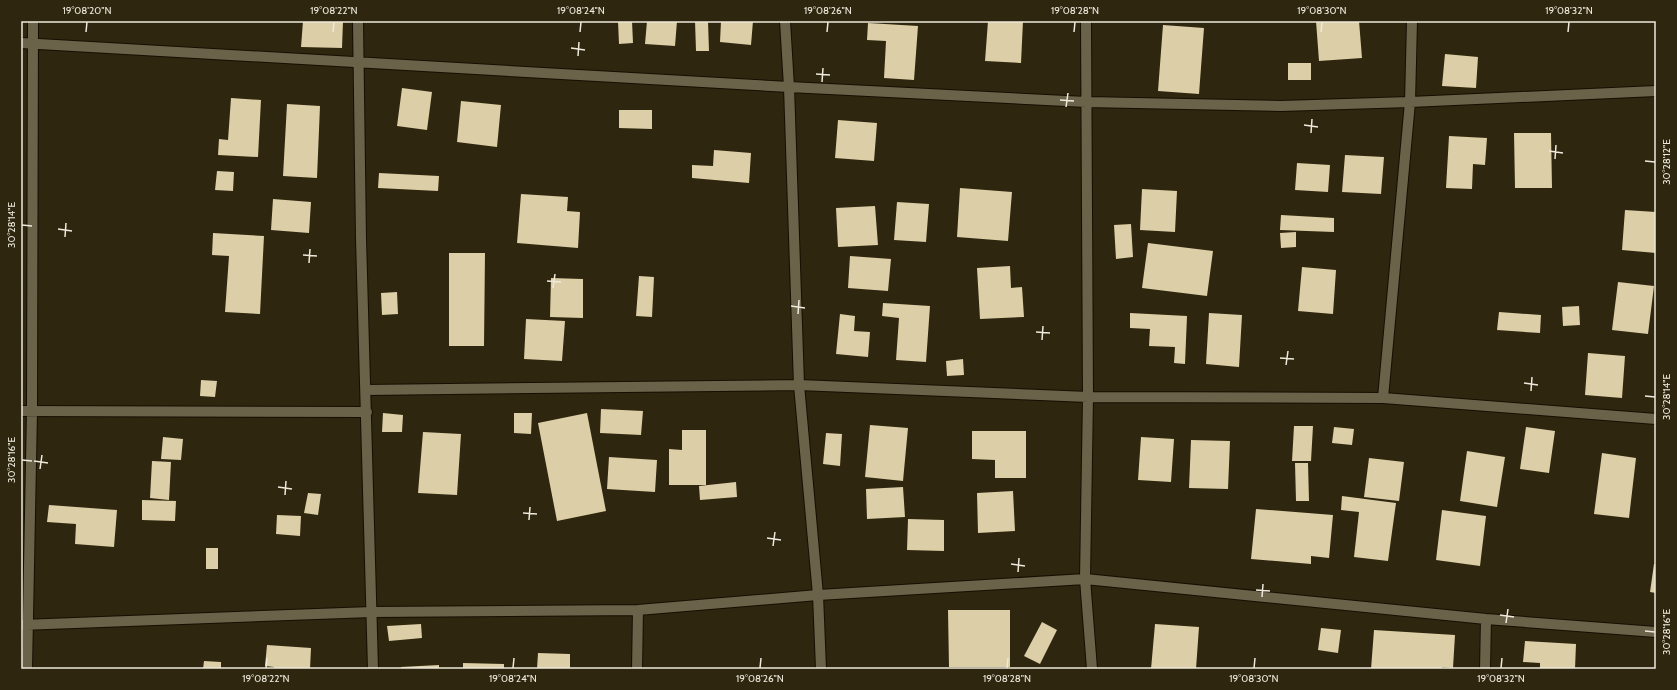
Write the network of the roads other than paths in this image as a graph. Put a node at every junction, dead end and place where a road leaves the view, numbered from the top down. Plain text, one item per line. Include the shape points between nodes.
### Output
1 (33, 21) edge
2 (358, 21) edge
3 (785, 21) edge
4 (1086, 21) edge
5 (1412, 21) edge
6 (21, 43) edge
7 (33, 43) junction
8 (358, 62) junction
9 (789, 87) junction
10 (1656, 91) edge
11 (1086, 102) junction
12 (1410, 102) junction
13 (799, 384) junction
14 (366, 390) junction
15 (1088, 397) junction
16 (1383, 398) junction
17 (21, 411) edge
18 (32, 411) junction
19 (367, 412) junction
20 (1656, 418) edge
21 (1085, 579) junction
22 (818, 595) junction
23 (638, 610) junction
24 (372, 612) junction
25 (1486, 619) junction
26 (24, 625) edge
27 (1656, 632) edge
28 (27, 669) edge
29 (373, 669) edge
30 (637, 669) edge
31 (821, 669) edge
32 (1092, 669) edge
33 (1485, 669) edge

1 - 7 street
2 - 8 street
3 - 9 street
4 - 11 street
5 - 12 street
6 - 7 street
7 - 8 street
7 - 18 street
8 - 9 street
8 - 14 street
9 - 11 street
9 - 13 street
10 - 12 street
11 - 12 street via 1281,106
11 - 15 street
12 - 16 street
13 - 14 street
13 - 15 street
13 - 22 street
14 - 19 street
15 - 16 street
15 - 21 street
16 - 20 street
17 - 18 street
18 - 19 street
18 - 26 street
19 - 24 street
21 - 22 street
21 - 25 street
21 - 32 street
22 - 23 street
22 - 31 street
23 - 24 street
23 - 30 street
24 - 26 street
24 - 29 street
25 - 27 street
25 - 33 street
26 - 28 street

